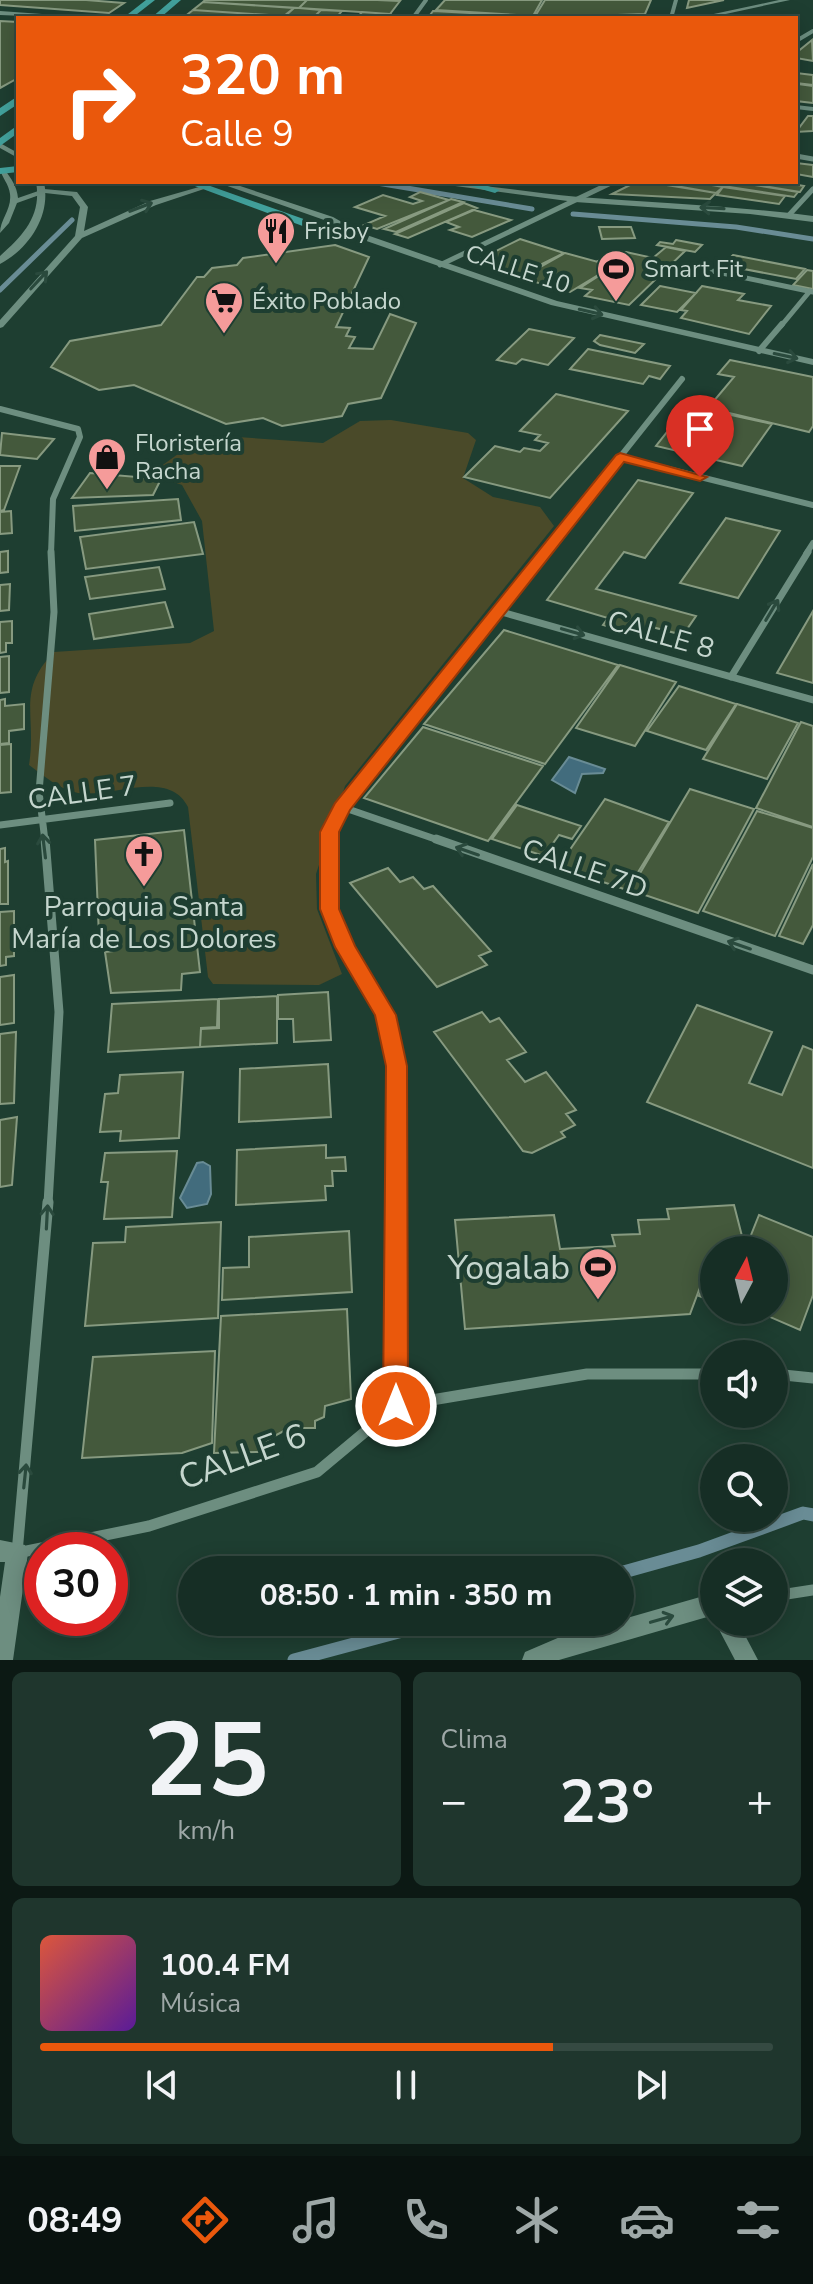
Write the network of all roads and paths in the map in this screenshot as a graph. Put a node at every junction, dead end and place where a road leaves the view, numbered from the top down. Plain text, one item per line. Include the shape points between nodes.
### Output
1 (151, 0) edge
2 (177, 0) edge
3 (787, 0) edge
4 (0, 13) edge
5 (42, 16) edge
6 (130, 16) edge
7 (157, 16) edge
8 (708, 16) edge
9 (12, 103) edge
10 (0, 113) edge
11 (16, 130) edge
12 (0, 143) edge
13 (1, 171) edge
14 (40, 184) edge
15 (196, 184) edge
16 (226, 184) edge
17 (446, 184) edge
18 (470, 184) edge
19 (609, 184) edge
20 (206, 187) junction
21 (813, 189) edge
22 (495, 190) junction
23 (575, 199) junction
24 (14, 202) junction
25 (789, 215) junction
26 (813, 219) edge
27 (0, 231) edge
28 (358, 235) junction
29 (79, 236) junction
30 (0, 261) edge
31 (440, 265) junction
32 (712, 271) dead end
33 (812, 292) edge
34 (0, 325) edge
35 (759, 351) junction
36 (813, 362) edge
37 (682, 379) dead end
38 (0, 409) edge
39 (620, 457) junction
40 (813, 505) edge
41 (813, 543) edge
42 (498, 611) junction
43 (731, 677) junction
44 (813, 700) edge
45 (170, 803) dead end
46 (342, 807) junction
47 (41, 820) junction
48 (0, 825) edge
49 (813, 970) edge
50 (700, 1374) edge
51 (788, 1375) edge
52 (813, 1378) edge
53 (396, 1406) junction
54 (8, 1552) edge
55 (813, 1590) edge
56 (788, 1594) edge
57 (700, 1608) edge
58 (734, 1636) edge
59 (2, 1660) edge
60 (533, 1660) edge
61 (747, 1660) edge

1 - 6 main road
2 - 7 main road
3 - 8 street
4 - 5 street
9 - 10 main road
11 - 12 main road
13 - 24 street via 14,183
14 - 30 main road via 42,209 35,226
15 - 20 main road
16 - 28 main road, CALLE 10 via 330,219
17 - 22 main road
18 - 22 main road
19 - 23 street
20 - 28 main road via 312,226
29 -> 20 street via 153,203
21 - 25 street
22 - 23 main road
25 -> 23 main road
23 - 31 street
24 - 27 street
24 - 29 street via 44,191 74,194 84,207
25 - 26 main road
28 - 31 main road, CALLE 10
34 -> 29 street
31 -> 35 main road, CALLE 10 via 554,303
32 - 33 street
33 - 35 street
35 -> 36 main road, CALLE 10
37 - 39 street
38 - 47 street via 78,429 80,437 53,499 54,612
39 - 40 street
39 - 42 street
43 -> 41 street
42 -> 43 street, CALLE 8
42 - 46 street
43 - 44 street, CALLE 8
45 - 47 street, CALLE 7
49 -> 46 street, CALLE 7D
46 - 53 street via 329,832 330,909 345,947 385,1015 396,1066
47 - 48 street, CALLE 7
54 -> 47 street via 44,1274 59,1012
50 - 53 street via 587,1374
51 - 52 street
53 - 54 street, CALLE 6 via 317,1472 149,1526
54 - 59 street via 12,1584
55 - 56 street
60 -> 57 street
58 - 61 street

